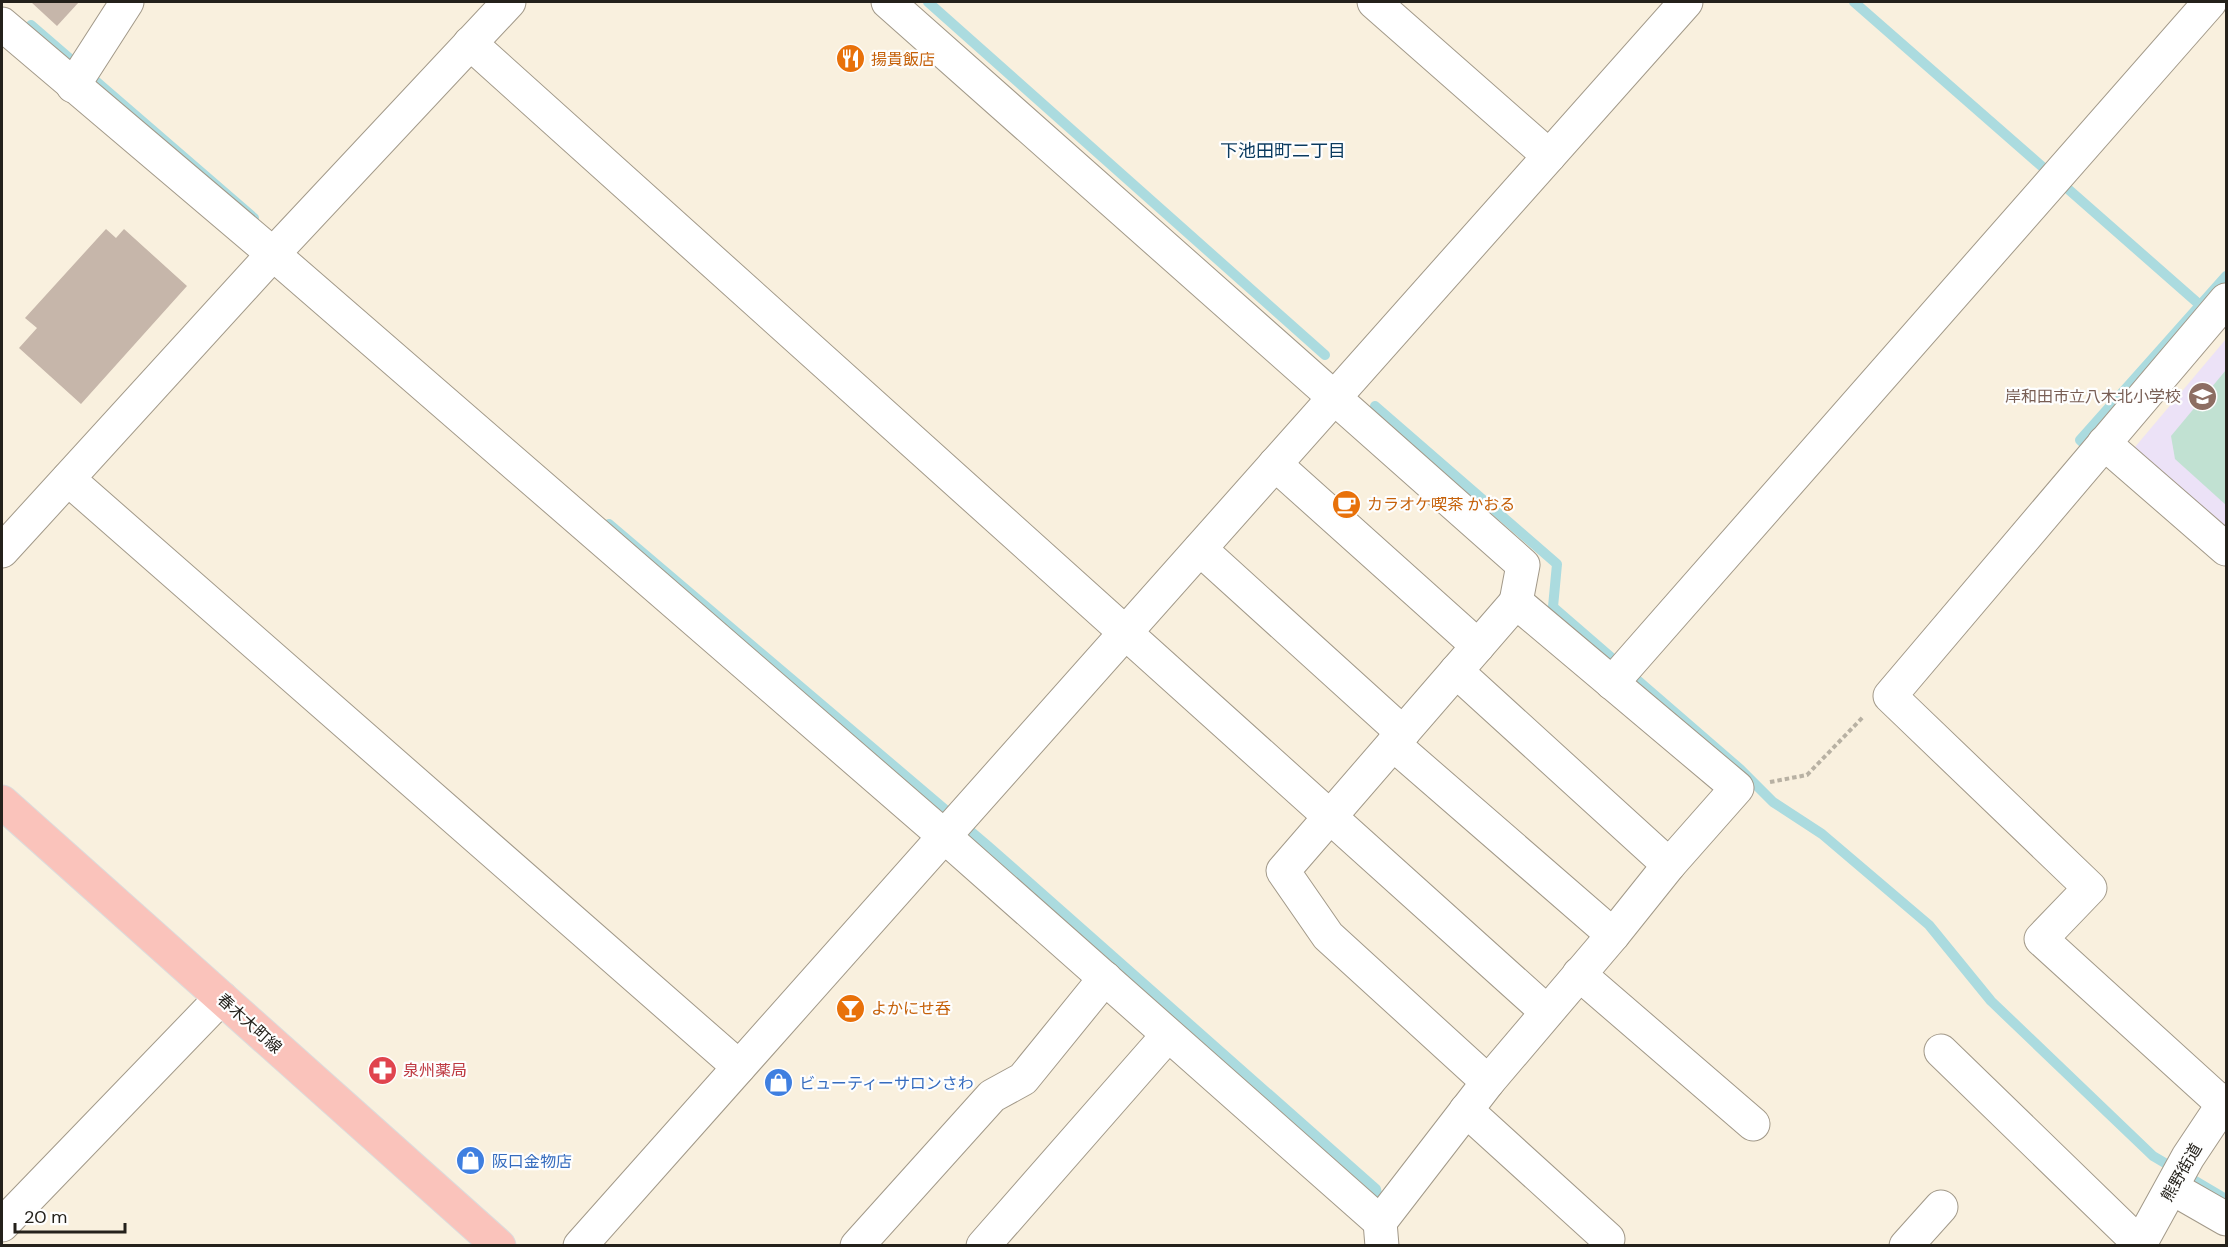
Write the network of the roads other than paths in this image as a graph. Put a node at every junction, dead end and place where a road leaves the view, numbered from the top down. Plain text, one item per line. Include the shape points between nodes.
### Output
1 (127, 2) edge
2 (509, 2) edge
3 (888, 2) edge
4 (1374, 2) edge
5 (1686, 2) edge
6 (2210, 2) edge
7 (2, 24) edge
8 (470, 43) junction
9 (73, 86) junction
10 (1549, 156) junction
11 (273, 254) junction
12 (2226, 300) edge
13 (1334, 397) junction
14 (2104, 443) junction
15 (1275, 464) junction
16 (68, 478) junction
17 (1200, 549) junction
18 (2226, 549) edge
19 (2, 551) edge
20 (1516, 602) junction
21 (1125, 633) junction
22 (1478, 646) junction
23 (1456, 671) junction
24 (1612, 683) junction
25 (1398, 738) junction
26 (2, 802) edge
27 (1330, 817) junction
28 (944, 837) junction
29 (1669, 865) junction
30 (1613, 935) junction
31 (1579, 974) junction
32 (1105, 978) junction
33 (221, 998) junction
34 (1547, 1012) junction
35 (1168, 1035) junction
36 (1941, 1051) dead end
37 (739, 1067) junction
38 (1488, 1082) junction
39 (2226, 1104) edge
40 (1466, 1110) junction
41 (1753, 1124) dead end
42 (2172, 1188) junction
43 (1941, 1207) dead end
44 (2226, 1219) edge
45 (2, 1226) edge
46 (1381, 1234) edge
47 (1608, 1239) dead end
48 (499, 1245) edge
49 (580, 1245) edge
50 (857, 1245) edge
51 (983, 1245) edge
52 (1906, 1245) edge
53 (2140, 1245) edge

1 - 9 street
2 - 8 street
3 - 13 street
4 - 10 street
5 - 10 street
6 - 24 street
7 - 9 street
8 - 11 street
8 - 21 street
9 - 11 street
10 - 13 street
11 - 16 street
11 - 28 street
12 - 14 street
13 - 15 street
13 - 20 street via 1522,565
14 - 18 street
14 - 39 street via 1890,696 2090,888 2041,939
15 - 17 street
15 - 22 street
16 - 19 street
16 - 37 street
17 - 21 street
17 - 25 street
20 - 22 street
20 - 24 street
21 - 27 street
21 - 28 street
22 - 23 street
23 - 25 street
23 - 29 street
24 - 29 street via 1737,788
25 - 27 street
25 - 30 street
26 - 33 main road, 春木大町線
27 - 34 street
27 - 38 street via 1283,871 1328,936
28 - 32 street
28 - 37 street
29 - 30 street
30 - 31 street
31 - 34 street
31 - 41 street
32 - 35 street
32 - 50 street via 1023,1079 992,1096
33 - 45 street
33 - 48 main road, 春木大町線
34 - 38 street
35 - 46 street
35 - 51 street
36 - 53 street
37 - 49 street
38 - 40 street
39 - 42 street, 熊野街道
40 - 46 street
40 - 47 street
42 - 44 street
42 - 53 street, 熊野街道
43 - 52 street

